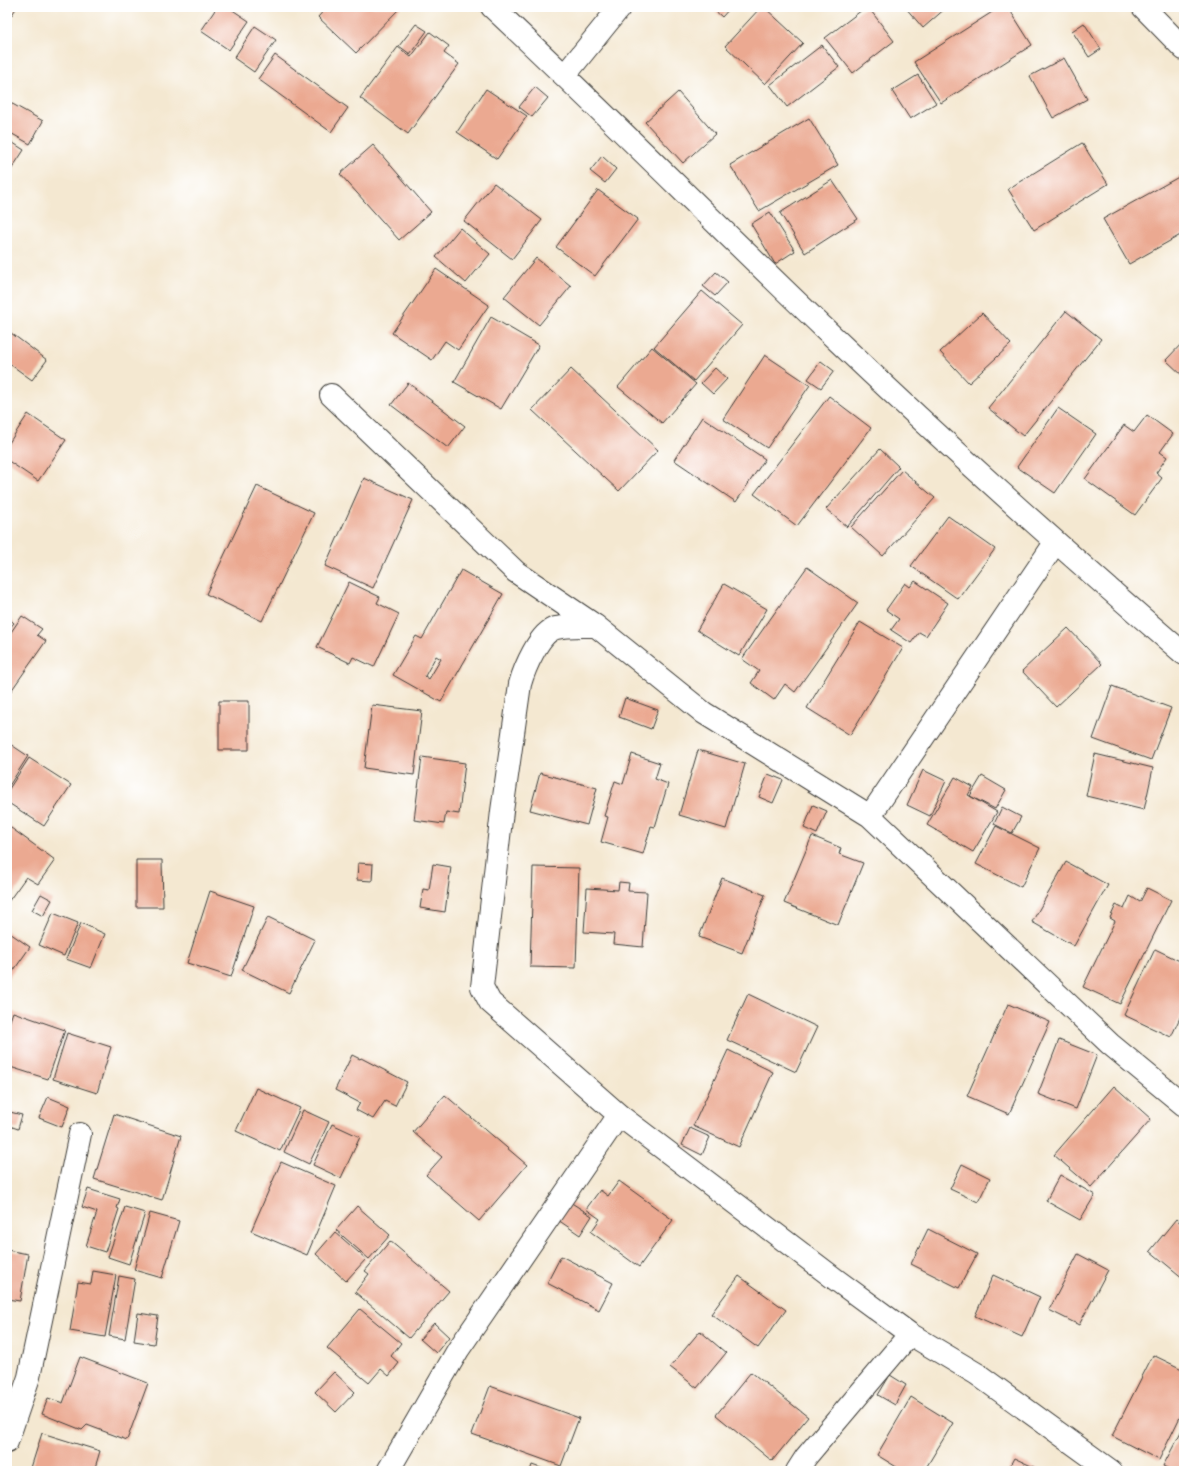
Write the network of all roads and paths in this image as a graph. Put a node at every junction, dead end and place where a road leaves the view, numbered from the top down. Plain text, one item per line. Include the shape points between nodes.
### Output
1 (492, 7) edge
2 (620, 7) edge
3 (1143, 7) edge
4 (1184, 49) edge
5 (565, 75) junction
6 (331, 395) dead end
7 (1055, 543) junction
8 (596, 626) junction
9 (1184, 654) edge
10 (870, 816) junction
11 (1184, 1105) edge
12 (619, 1115) junction
13 (80, 1134) dead end
14 (910, 1334) junction
15 (7, 1442) edge
16 (388, 1471) edge
17 (797, 1471) edge
18 (1111, 1471) edge

1 - 5 street
2 - 5 street
3 - 4 street
5 - 7 street via 824,328
6 - 8 street via 516,572
7 - 9 street
7 - 10 street
8 - 10 street via 704,713
8 - 12 street via 554,628 542,639 526,665 502,811 482,987 490,1002
10 - 11 street via 1110,1044
12 - 14 street
12 - 16 street via 458,1350
13 - 15 street via 29,1377
14 - 17 street
14 - 18 street via 977,1374

